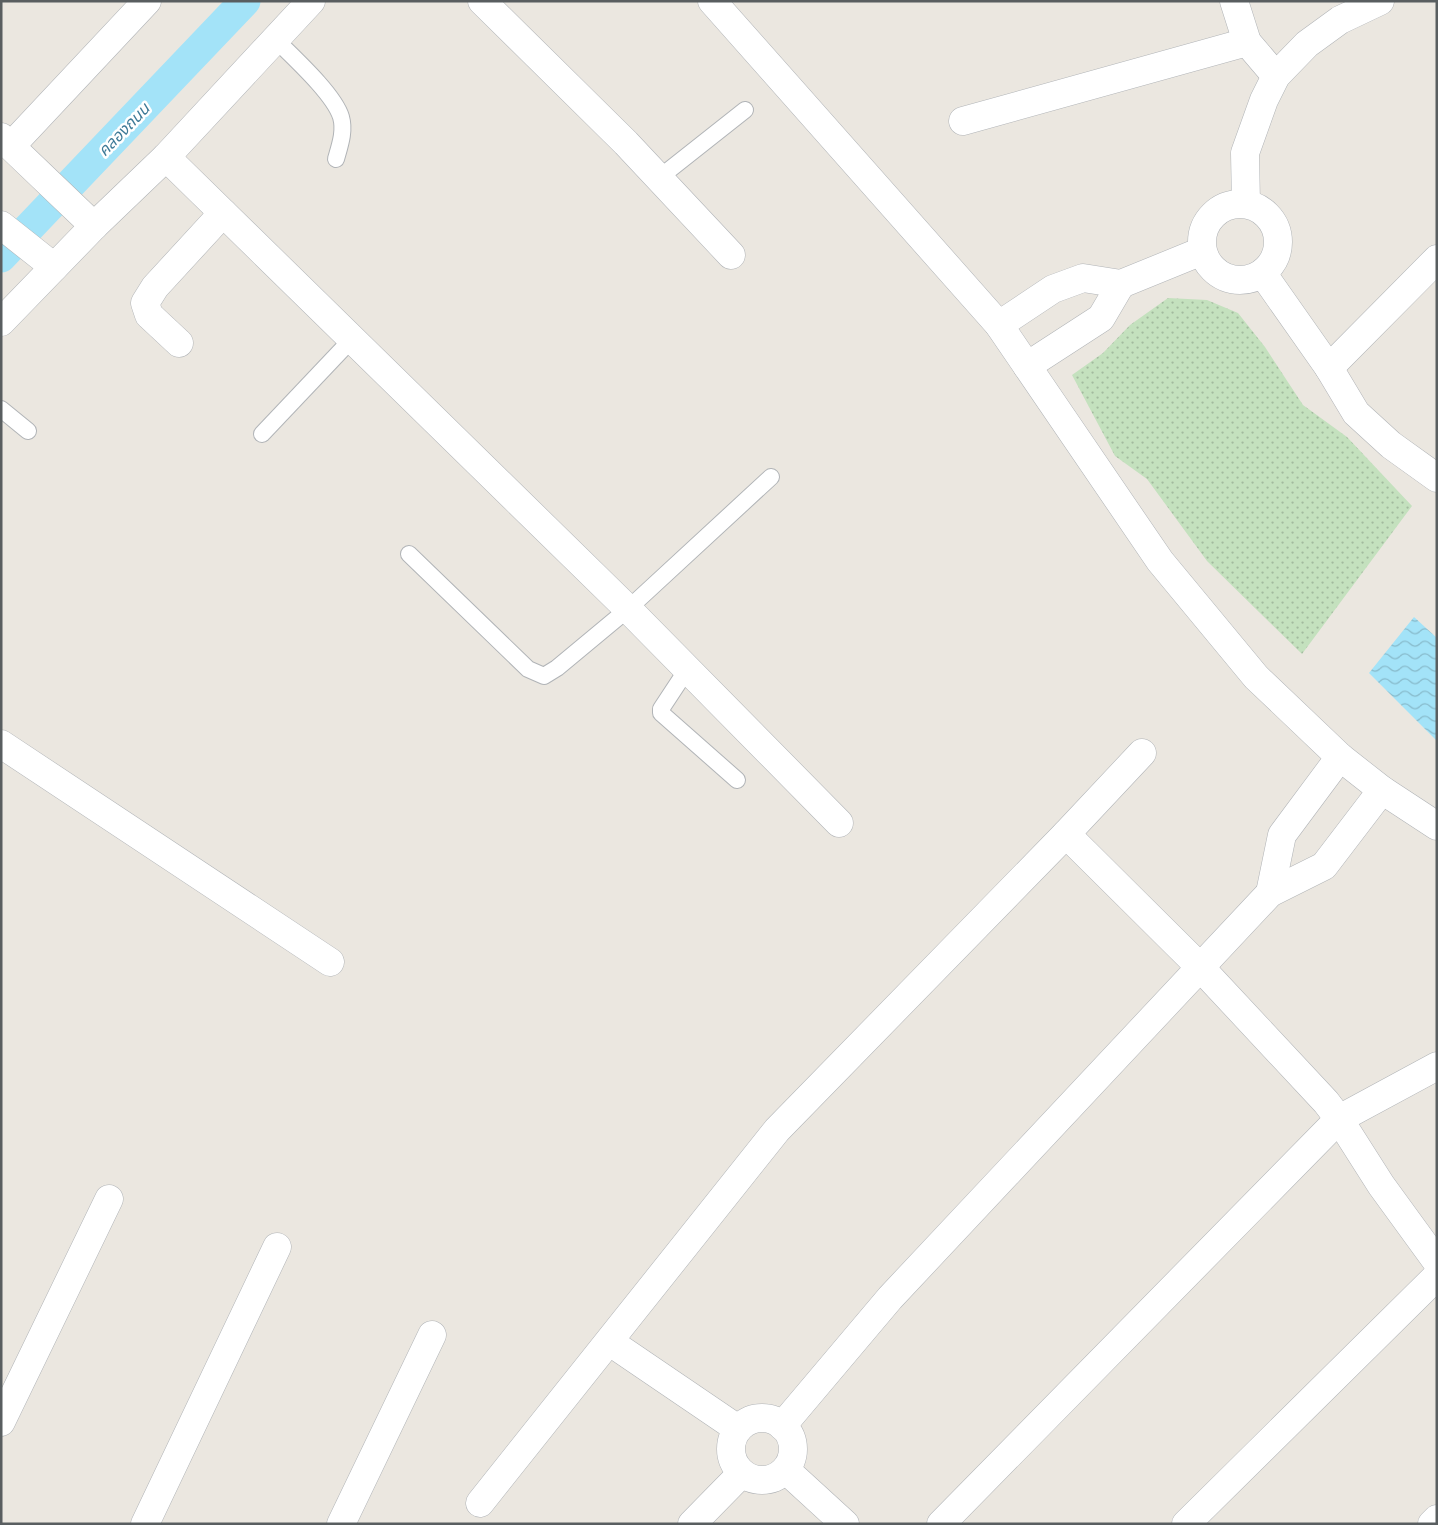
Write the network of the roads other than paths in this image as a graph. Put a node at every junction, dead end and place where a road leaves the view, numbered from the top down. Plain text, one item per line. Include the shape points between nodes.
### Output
1 (147, 1) edge
2 (311, 1) edge
3 (482, 1) edge
4 (712, 1) edge
5 (1234, 1) edge
6 (1380, 1) edge
7 (275, 39) junction
8 (1247, 42) junction
9 (1276, 76) junction
10 (745, 110) dead end
11 (963, 121) dead end
12 (12, 147) edge
13 (166, 157) junction
14 (336, 159) dead end
15 (659, 178) junction
16 (1246, 204) junction
17 (223, 213) junction
18 (86, 218) junction
19 (1, 225) edge
20 (1202, 251) junction
21 (731, 255) dead end
22 (1437, 260) edge
23 (53, 267) junction
24 (1263, 274) junction
25 (1121, 284) junction
26 (1, 322) edge
27 (999, 325) junction
28 (352, 339) junction
29 (180, 344) dead end
30 (1027, 366) junction
31 (1329, 368) junction
32 (1, 409) edge
33 (28, 431) dead end
34 (262, 434) dead end
35 (771, 477) dead end
36 (1437, 478) edge
37 (409, 554) dead end
38 (628, 609) junction
39 (688, 668) junction
40 (1, 744) edge
41 (1142, 753) dead end
42 (1340, 757) junction
43 (737, 780) dead end
44 (1382, 790) junction
45 (839, 823) dead end
46 (1437, 826) edge
47 (1066, 834) junction
48 (1270, 893) junction
49 (330, 962) dead end
50 (1200, 967) junction
51 (1437, 1066) edge
52 (1339, 1119) junction
53 (109, 1199) dead end
54 (277, 1247) dead end
55 (1437, 1262) edge
56 (1437, 1276) edge
57 (432, 1335) dead end
58 (610, 1342) junction
59 (1, 1422) edge
60 (782, 1426) junction
61 (738, 1429) junction
62 (786, 1470) junction
63 (742, 1473) junction
64 (480, 1503) dead end
65 (1437, 1519) edge
66 (145, 1524) edge
67 (341, 1524) edge
68 (692, 1524) edge
69 (845, 1524) edge
70 (941, 1524) edge
71 (1186, 1524) edge
72 (1432, 1524) edge

1 - 12 street
2 - 7 street
3 - 15 street
4 - 27 street
5 - 8 street
6 - 9 street via 1340,20 1307,44
7 - 13 street
7 - 14 lane via 332,99 341,116 343,134
8 - 9 street
8 - 11 street
9 - 16 street via 1245,153
10 - 15 lane
12 - 18 street
13 - 17 street
13 - 18 street
15 - 21 street
16 - 20 street via 1231,204 1217,211 1207,222 1202,236
16 - 24 street via 1260,209 1271,219 1277,233 1278,248 1273,262
17 - 28 street
17 - 29 street via 145,303 149,316
18 - 23 street
19 - 23 street
20 - 24 street via 1209,265 1220,275 1234,280 1249,280
20 - 25 street
22 - 31 street
23 - 26 street
24 - 31 street
25 - 27 street via 1083,278 1053,290
25 - 30 street via 1101,318
27 - 30 street
28 - 34 lane
28 - 38 street
30 - 42 street via 1160,561 1256,677
31 - 36 street via 1356,413
32 - 33 lane
35 - 38 lane
37 - 38 lane via 528,669 544,676
38 - 39 street
39 - 43 lane via 661,709 662,713
39 - 45 street
40 - 49 street
41 - 47 street
42 - 44 street
42 - 48 street via 1282,835
44 - 46 street
44 - 48 street via 1324,866
47 - 50 street
47 - 58 street via 777,1130
48 - 50 street
50 - 52 street
50 - 60 street via 890,1298
51 - 52 street
52 - 55 street via 1381,1185
52 - 70 street
53 - 59 street
54 - 66 street
56 - 71 street
57 - 67 street
58 - 61 street
58 - 64 street
60 - 61 street via 772,1419 760,1418
60 - 62 street via 790,1435 793,1447 792,1459
61 - 63 street via 732,1440 731,1452 734,1464
62 - 63 street via 765,1481
62 - 69 street
63 - 68 street
65 - 72 street

